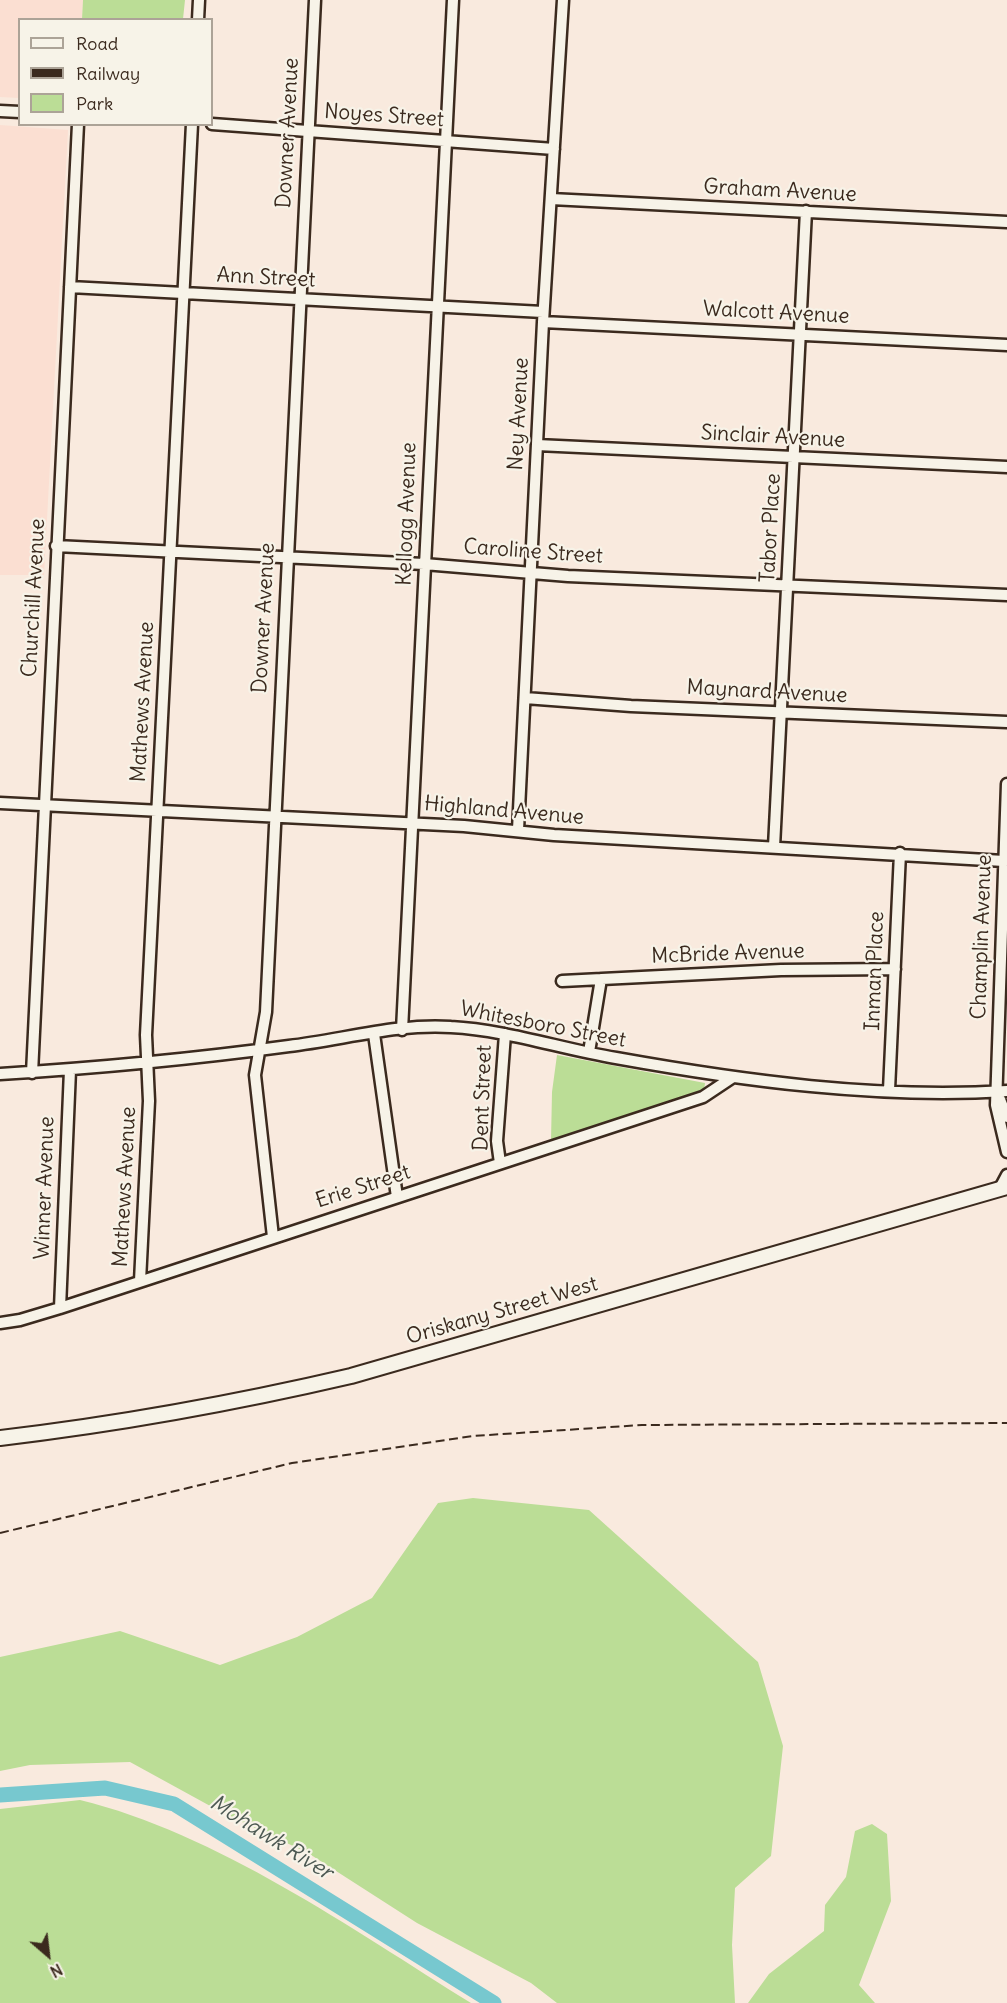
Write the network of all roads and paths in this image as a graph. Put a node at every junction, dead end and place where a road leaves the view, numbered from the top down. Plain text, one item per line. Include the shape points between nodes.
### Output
1 (199, 0) edge
2 (315, 0) edge
3 (453, 0) edge
4 (563, 0) edge
5 (198, 18) edge
6 (0, 111) edge
7 (18, 112) edge
8 (213, 124) edge
9 (78, 126) edge
10 (192, 126) edge
11 (308, 130) junction
12 (446, 140) junction
13 (554, 149) junction
14 (551, 199) junction
15 (806, 211) junction
16 (1007, 222) edge
17 (70, 287) junction
18 (183, 292) junction
19 (300, 300) junction
20 (438, 305) junction
21 (460, 306) joint
22 (543, 317) junction
23 (801, 334) junction
24 (1007, 345) edge
25 (537, 445) junction
26 (794, 458) junction
27 (1007, 467) edge
28 (56, 546) junction
29 (171, 553) junction
30 (286, 557) junction
31 (424, 564) junction
32 (531, 573) junction
33 (788, 586) junction
34 (1007, 595) edge
35 (525, 698) junction
36 (783, 712) junction
37 (1007, 722) edge
38 (1007, 784) edge
39 (0, 803) edge
40 (44, 805) junction
41 (157, 811) junction
42 (274, 816) junction
43 (411, 823) junction
44 (518, 830) junction
45 (774, 848) junction
46 (900, 854) junction
47 (1005, 854) edge
48 (1003, 966) edge
49 (894, 969) junction
50 (601, 979) junction
51 (562, 981) dead end
52 (402, 1030) junction
53 (374, 1034) junction
54 (505, 1034) junction
55 (260, 1050) junction
56 (589, 1052) junction
57 (148, 1062) junction
58 (1002, 1069) edge
59 (70, 1070) junction
60 (32, 1073) junction
61 (0, 1074) edge
62 (733, 1077) junction
63 (889, 1090) junction
64 (1002, 1091) edge
65 (1007, 1117) edge
66 (1007, 1152) edge
67 (500, 1163) junction
68 (1007, 1174) edge
69 (1003, 1189) edge
70 (397, 1197) junction
71 (273, 1237) junction
72 (140, 1281) junction
73 (60, 1308) junction
74 (0, 1323) edge
75 (0, 1438) edge

1 - 5 street
2 - 11 street, Downer Avenue
3 - 12 street, Kellogg Avenue
4 - 13 street, Ney Avenue
6 - 7 street
8 - 11 street, Noyes Street
9 - 17 street, Churchill Avenue
10 - 18 street, Mathews Avenue
11 - 12 street, Noyes Street
11 - 19 street, Downer Avenue
12 - 13 street, Noyes Street
12 - 20 street, Kellogg Avenue
13 - 14 street, Ney Avenue
14 - 15 street, Graham Avenue
14 - 22 street, Ney Avenue
15 - 16 street, Graham Avenue
15 - 23 street, Tabor Place
17 - 18 street, Ann Street
17 - 28 street, Churchill Avenue
18 - 19 street, Ann Street
18 - 29 street, Mathews Avenue
19 - 20 street, Ann Street
19 - 30 street, Downer Avenue
20 - 21 street, Ann Street
20 - 31 street, Kellogg Avenue
21 - 22 street, Walcott Avenue
22 - 23 street, Walcott Avenue
22 - 25 street, Ney Avenue
23 - 24 street, Walcott Avenue
23 - 26 street, Tabor Place
25 - 26 street, Sinclair Avenue
25 - 32 street, Ney Avenue
26 - 27 street, Sinclair Avenue
26 - 33 street, Tabor Place
28 - 29 street, Caroline Street
28 - 40 street, Churchill Avenue
29 - 30 street, Caroline Street
29 - 41 street, Mathews Avenue
30 - 31 street, Caroline Street
30 - 42 street, Downer Avenue
31 - 32 street, Caroline Street
31 - 43 street, Kellogg Avenue
32 - 33 street, Caroline Street
32 - 35 street, Ney Avenue
33 - 34 street, Caroline Street
33 - 36 street, Tabor Place
35 - 36 street, Maynard Avenue
35 - 44 street, Ney Avenue
36 - 37 street, Maynard Avenue
36 - 45 street, Tabor Place
38 - 47 street, Champlin Avenue
39 - 40 street, Highland Avenue
40 - 41 street, Highland Avenue
40 - 60 street, Churchill Avenue
41 - 42 street, Highland Avenue
41 - 57 street, Mathews Avenue
42 - 43 street, Highland Avenue
42 - 55 street, Downer Avenue via 266,1011
43 - 44 street, Highland Avenue
43 - 52 street, Kellogg Avenue
44 - 45 street, Highland Avenue
45 - 46 street, Highland Avenue
46 - 47 street, Highland Avenue
46 - 49 street, Inman Place
47 - 48 street, Champlin Avenue
48 - 58 street, Champlin Avenue
49 - 50 street, McBride Avenue
49 - 63 street, Inman Place
50 - 51 street, McBride Avenue
50 - 56 street
52 - 53 street, Whitesboro Street
52 - 54 street, Whitesboro Street via 441,1026
53 - 55 street, Whitesboro Street
53 - 70 street
54 - 56 street, Whitesboro Street
54 - 67 street, Dent Street via 497,1141
55 - 57 street, Whitesboro Street
55 - 71 street, Downer Avenue via 255,1075
56 - 62 street, Whitesboro Street
57 - 59 street, Whitesboro Street
57 - 72 street, Mathews Avenue
58 - 64 street, Champlin Avenue
59 - 60 street, Whitesboro Street
59 - 73 street, Winner Avenue
60 - 61 street, Whitesboro Street
62 - 63 street, Whitesboro Street
62 - 67 street, Erie Street via 703,1097
63 - 64 street, Whitesboro Street
64 - 65 street, Champlin Avenue
64 - 66 street, Champlin Avenue via 996,1105
67 - 70 street, Erie Street
68 - 69 street
69 - 75 main road, Oriskany Street West via 351,1376 134,1421
70 - 71 street, Erie Street
71 - 72 street, Erie Street
72 - 73 street, Erie Street
73 - 74 street, Erie Street

